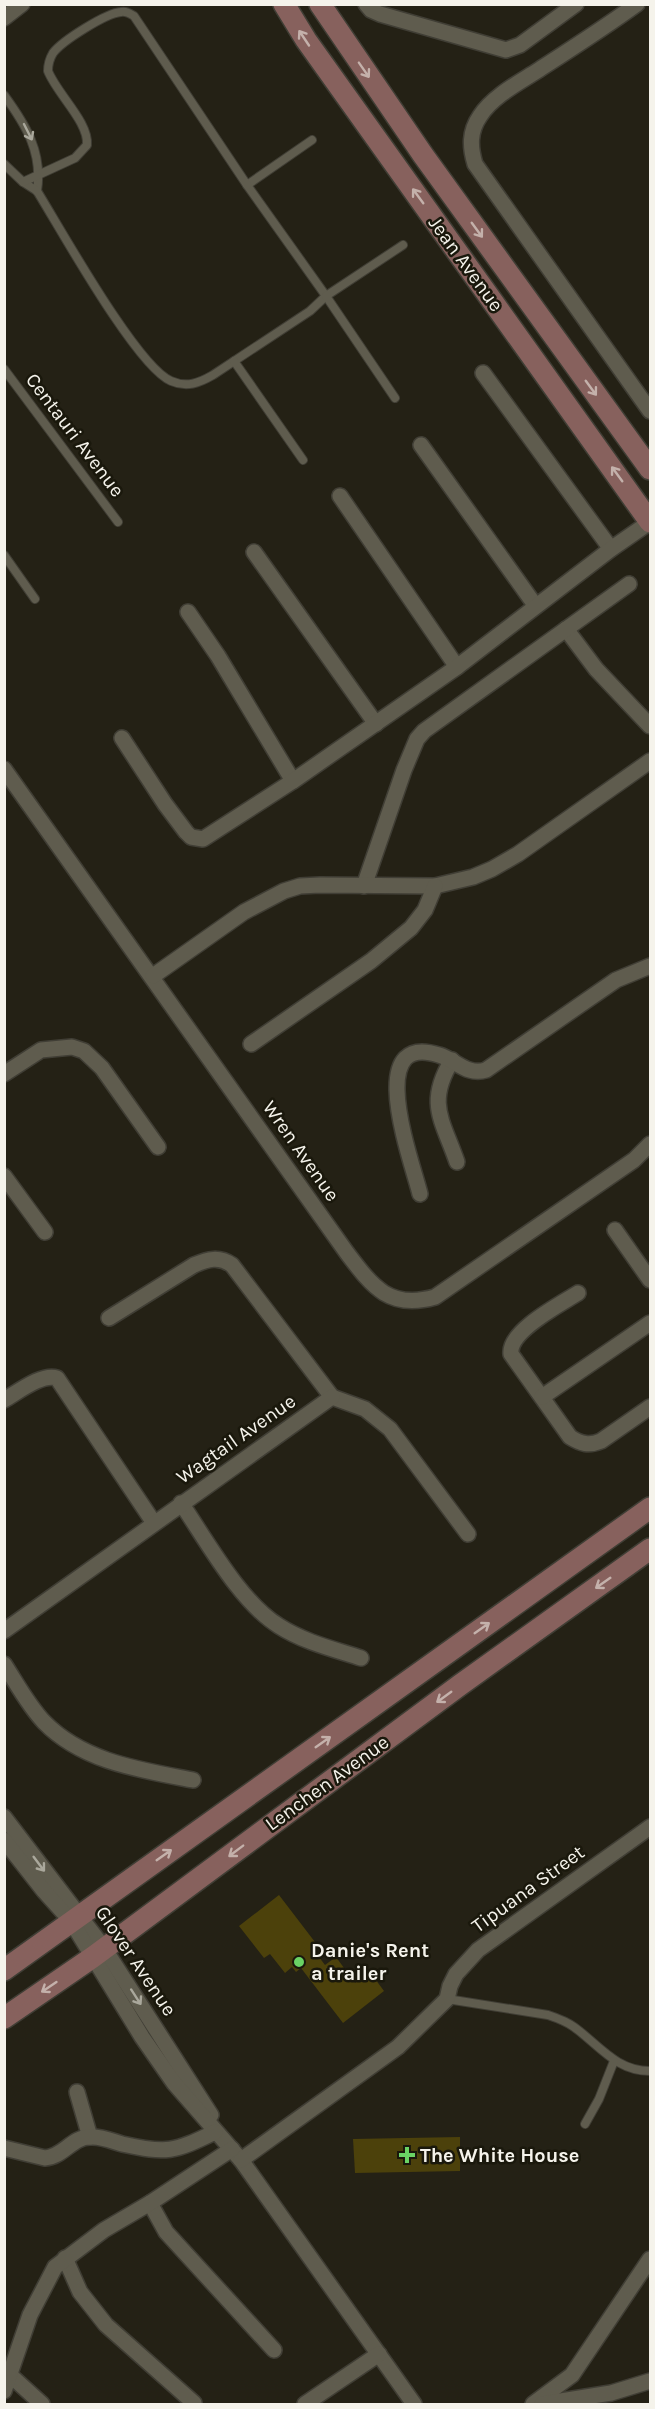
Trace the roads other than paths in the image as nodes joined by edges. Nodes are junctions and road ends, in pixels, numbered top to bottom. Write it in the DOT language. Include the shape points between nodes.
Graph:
graph roads {
  1 [pos="22,4"];
  2 [pos="284,4"];
  3 [pos="320,4"];
  4 [pos="366,4"];
  5 [pos="576,4"];
  6 [pos="637,4"];
  7 [pos="4,18"];
  8 [pos="4,95"];
  9 [pos="312,140"];
  10 [pos="423,155"];
  11 [pos="4,164"];
  12 [pos="400,171"];
  13 [pos="40,174"];
  14 [pos="23,182"];
  15 [pos="247,185"];
  16 [pos="37,191"];
  17 [pos="403,245"];
  18 [pos="326,296"];
  19 [pos="234,361"];
  20 [pos="4,369"];
  21 [pos="483,373"];
  22 [pos="394,398"];
  23 [pos="651,411"];
  24 [pos="421,445"];
  25 [pos="303,460"];
  26 [pos="651,469"];
  27 [pos="339,496"];
  28 [pos="118,522"];
  29 [pos="651,522"];
  30 [pos="611,549"];
  31 [pos="254,552"];
  32 [pos="4,555"];
  33 [pos="629,584"];
  34 [pos="35,599"];
  35 [pos="535,605"];
  36 [pos="188,612"];
  37 [pos="566,629"];
  38 [pos="457,666"];
  39 [pos="376,724"];
  40 [pos="651,726"];
  41 [pos="122,738"];
  42 [pos="651,761"];
  43 [pos="4,769"];
  44 [pos="293,781"];
  45 [pos="364,886"];
  46 [pos="435,886"];
  47 [pos="651,966"];
  48 [pos="153,976"];
  49 [pos="251,1044"];
  50 [pos="452,1060"];
  51 [pos="4,1074"];
  52 [pos="651,1144"];
  53 [pos="158,1147"];
  54 [pos="457,1162"];
  55 [pos="4,1176"];
  56 [pos="420,1194"];
  57 [pos="615,1230"];
  58 [pos="45,1232"];
  59 [pos="651,1280"];
  60 [pos="578,1293"];
  61 [pos="110,1318"];
  62 [pos="651,1323"];
  63 [pos="332,1397"];
  64 [pos="542,1397"];
  65 [pos="4,1400"];
  66 [pos="651,1407"];
  67 [pos="181,1503"];
  68 [pos="651,1508"];
  69 [pos="154,1523"];
  70 [pos="468,1534"];
  71 [pos="651,1549"];
  72 [pos="5,1630"];
  73 [pos="361,1658"];
  74 [pos="4,1664"];
  75 [pos="193,1780"];
  76 [pos="4,1817"];
  77 [pos="651,1827"];
  78 [pos="4,1840"];
  79 [pos="75,1918"];
  80 [pos="99,1952"];
  81 [pos="4,1970"];
  82 [pos="447,1999"];
  83 [pos="4,2018"];
  84 [pos="614,2061"];
  85 [pos="651,2071"];
  86 [pos="77,2092"];
  87 [pos="585,2124"];
  88 [pos="218,2133"];
  89 [pos="90,2137"];
  90 [pos="4,2148"];
  91 [pos="236,2155"];
  92 [pos="150,2203"];
  93 [pos="65,2258"];
  94 [pos="651,2259"];
  95 [pos="274,2350"];
  96 [pos="379,2354"];
  97 [pos="10,2375"];
  98 [pos="651,2382"];
  99 [pos="4,2391"];
  100 [pos="194,2403"];
  101 [pos="42,2404"];
  102 [pos="305,2404"];
  103 [pos="414,2404"];
  104 [pos="533,2404"];
  105 [pos="542,2404"];
  1 -- 7 [label="street"];
  12 -- 2 [label="main road, Jean Avenue, one-way"];
  3 -- 10 [label="main road, Jean Avenue, one-way"];
  4 -- 5 [label="street" via="380,14 506,50 520,45"];
  6 -- 23 [label="street" via="490,105 475,125 471,151 475,164"];
  8 -- 13 [label="lane, one-way" via="29,131"];
  9 -- 15 [label="lane"];
  10 -- 12 [label="main road"];
  10 -- 26 [label="main road, Jean Avenue, one-way"];
  11 -- 14 [label="lane"];
  29 -- 12 [label="main road, Jean Avenue, one-way"];
  13 -- 14 [label="lane"];
  13 -- 15 [label="lane" via="75,158 87,145 85,129 48,71 53,54 102,19 128,12"];
  13 -- 16 [label="lane"];
  14 -- 16 [label="lane"];
  15 -- 18 [label="lane"];
  16 -- 19 [label="lane" via="129,338 162,376 187,386"];
  17 -- 18 [label="lane"];
  18 -- 19 [label="lane" via="310,311"];
  18 -- 22 [label="lane"];
  19 -- 25 [label="lane"];
  20 -- 28 [label="lane, Centauri Avenue"];
  21 -- 30 [label="street"];
  24 -- 35 [label="street"];
  27 -- 38 [label="street"];
  29 -- 30 [label="street"];
  30 -- 35 [label="street"];
  31 -- 39 [label="street"];
  32 -- 34 [label="lane"];
  33 -- 37 [label="street"];
  35 -- 38 [label="street"];
  36 -- 44 [label="street"];
  37 -- 40 [label="street" via="596,669"];
  37 -- 45 [label="street" via="424,731 404,770"];
  38 -- 39 [label="street"];
  39 -- 44 [label="street"];
  41 -- 44 [label="street" via="165,804 186,832 197,839 208,837"];
  42 -- 46 [label="street" via="506,861 473,876"];
  43 -- 48 [label="street, Wren Avenue"];
  45 -- 46 [label="street"];
  45 -- 48 [label="street" via="310,886 284,891 244,912"];
  46 -- 49 [label="street" via="425,910 411,928 371,961"];
  47 -- 50 [label="street" via="616,980 486,1070 472,1072"];
  48 -- 52 [label="street, Wren Avenue" via="347,1253 380,1292 395,1299 423,1301 447,1290 634,1160"];
  50 -- 54 [label="street" via="438,1089 436,1105"];
  50 -- 56 [label="street" via="439,1054 416,1053 400,1065 396,1077 397,1104"];
  51 -- 53 [label="street" via="41,1050 72,1047 84,1051 102,1068"];
  55 -- 58 [label="street"];
  57 -- 59 [label="street"];
  60 -- 64 [label="street" via="533,1322 511,1345 511,1354"];
  61 -- 63 [label="street" via="194,1265 225,1260"];
  62 -- 64 [label="street"];
  63 -- 67 [label="street, Wagtail Avenue"];
  63 -- 70 [label="street" via="365,1409 390,1429"];
  64 -- 66 [label="street" via="570,1437 585,1444 601,1441"];
  65 -- 69 [label="street" via="43,1379 57,1378"];
  67 -- 69 [label="street, Wagtail Avenue"];
  67 -- 73 [label="street" via="233,1578 265,1616 303,1639"];
  79 -- 68 [label="main road, Lenchen Avenue, one-way"];
  69 -- 72 [label="street, Wagtail Avenue"];
  71 -- 80 [label="main road, Lenchen Avenue, one-way"];
  74 -- 75 [label="street" via="44,1721 75,1746 147,1772"];
  76 -- 79 [label="street, Glover Avenue, one-way"];
  77 -- 82 [label="street, Tipuana Street" via="478,1950 456,1974"];
  78 -- 79 [label="street, Glover Avenue" via="44,1892"];
  79 -- 80 [label="street, Glover Avenue"];
  79 -- 81 [label="main road, Lenchen Avenue"];
  80 -- 83 [label="main road, Lenchen Avenue, one-way"];
  80 -- 88 [label="street, Glover Avenue" via="158,2030"];
  82 -- 84 [label="lane" via="559,2019"];
  82 -- 91 [label="street, Tipuana Street" via="386,2057"];
  84 -- 85 [label="lane"];
  84 -- 87 [label="lane"];
  86 -- 89 [label="street"];
  88 -- 89 [label="street" via="170,2151"];
  88 -- 91 [label="street, Glover Avenue"];
  89 -- 90 [label="street" via="52,2158"];
  91 -- 92 [label="street, Tipuana Street"];
  91 -- 96 [label="street, Glover Avenue"];
  92 -- 93 [label="street, Tipuana Street"];
  92 -- 95 [label="street" via="166,2232"];
  93 -- 97 [label="street, Tipuana Street" via="40,2291"];
  93 -- 100 [label="street" via="80,2292 106,2325"];
  94 -- 104 [label="street" via="572,2375"];
  96 -- 102 [label="street"];
  96 -- 103 [label="street, Glover Avenue"];
  97 -- 99 [label="street, Tipuana Street"];
  97 -- 101 [label="street"];
  98 -- 105 [label="street"];
}
